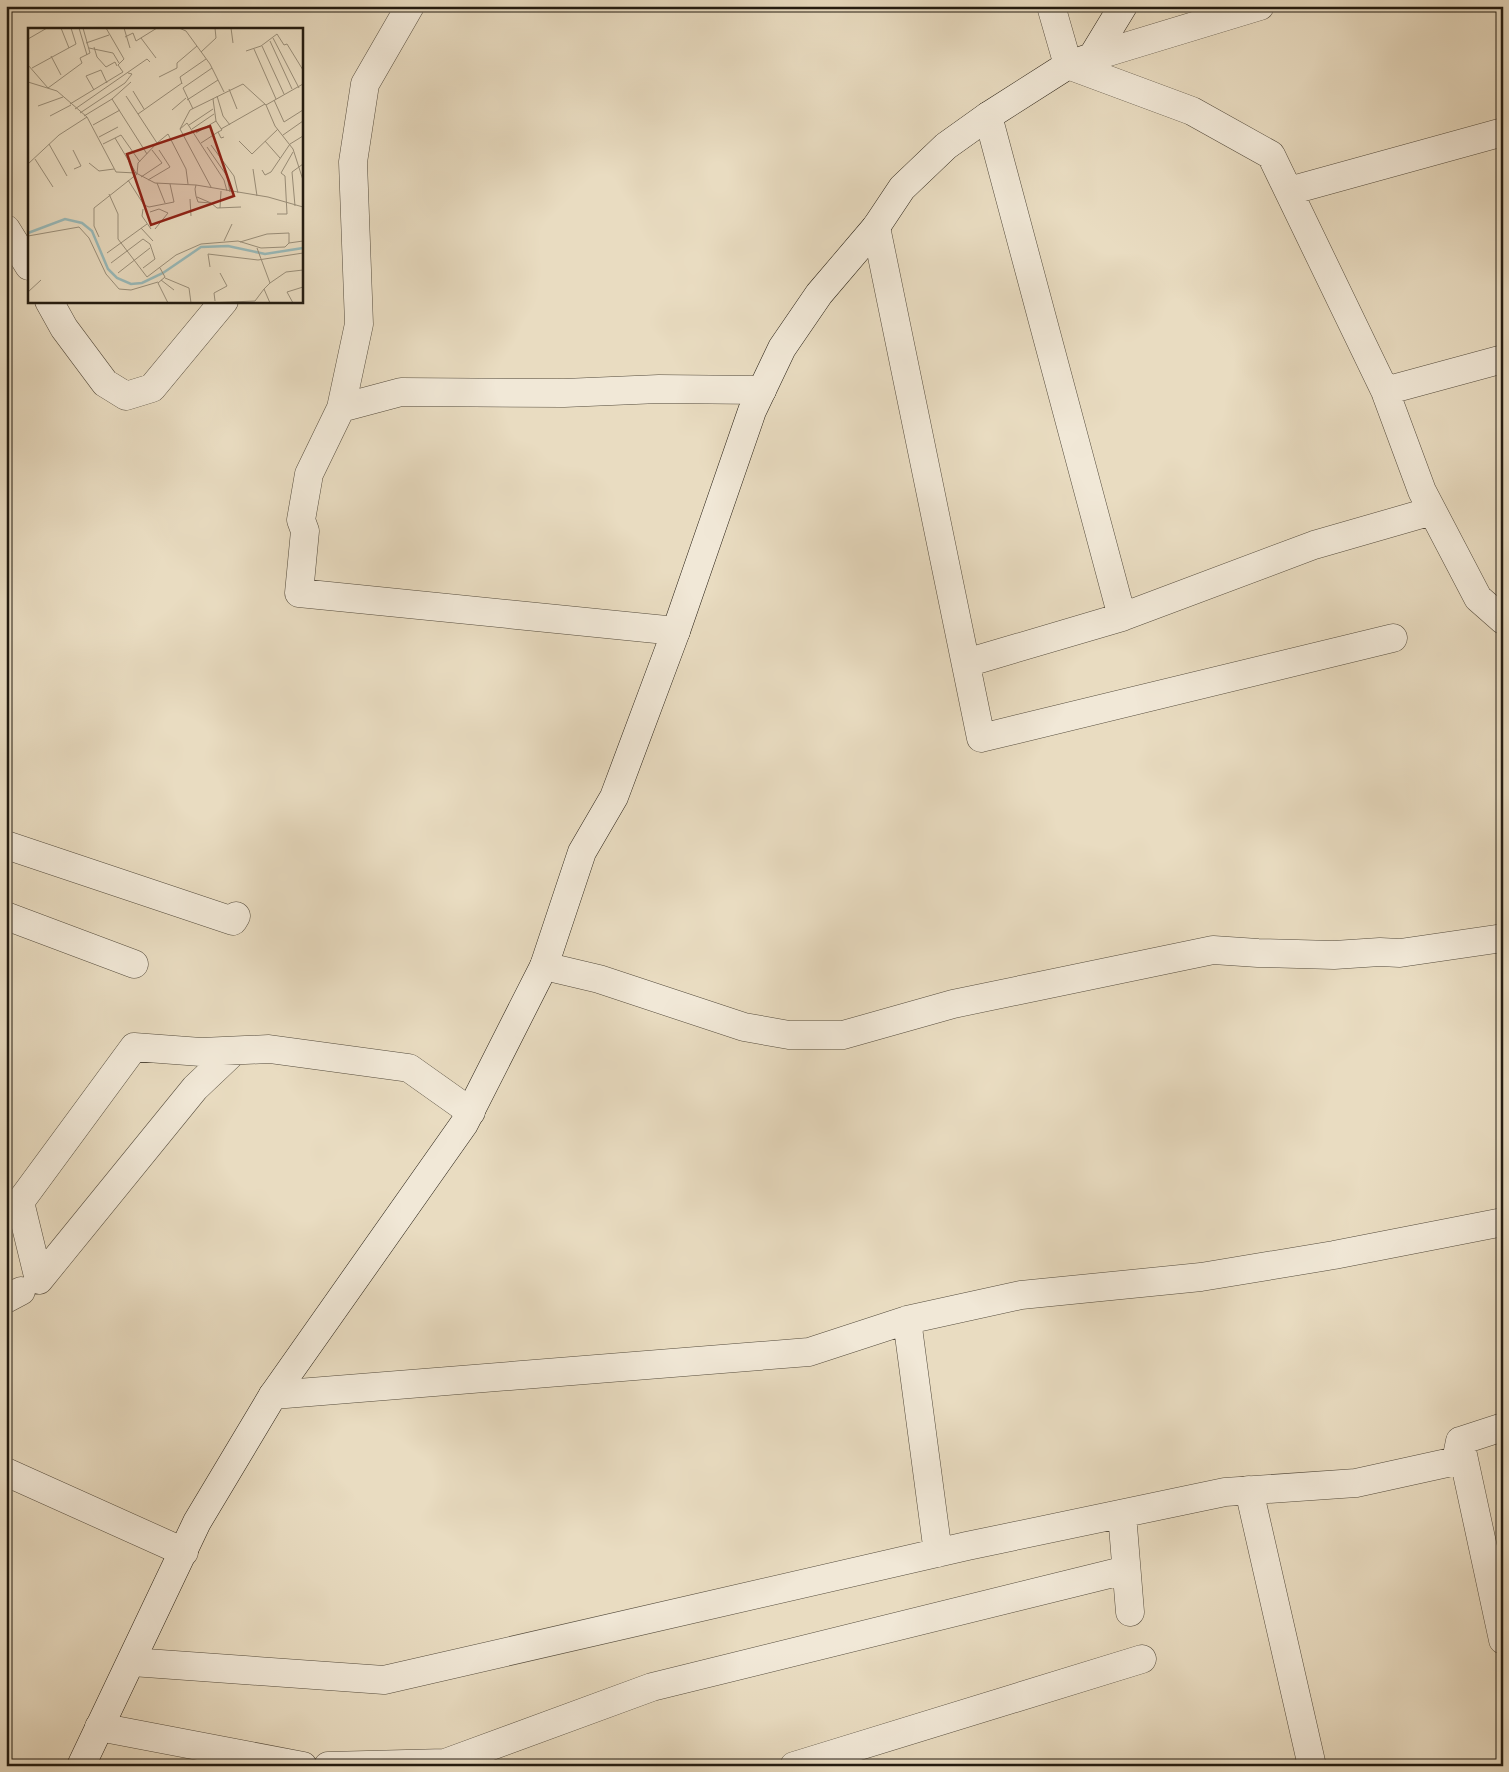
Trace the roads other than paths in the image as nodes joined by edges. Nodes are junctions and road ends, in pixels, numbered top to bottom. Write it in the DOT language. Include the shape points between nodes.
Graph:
graph roads {
  1 [pos="410,6"];
  2 [pos="1051,6"];
  3 [pos="1123,6"];
  4 [pos="1260,6"];
  5 [pos="1080,61"];
  6 [pos="988,116"];
  7 [pos="1503,132"];
  8 [pos="1289,191"];
  9 [pos="6,228"];
  10 [pos="876,228"];
  11 [pos="28,264"];
  12 [pos="50,302"];
  13 [pos="223,302"];
  14 [pos="1503,359"];
  15 [pos="762,390"];
  16 [pos="1385,391"];
  17 [pos="341,408"];
  18 [pos="1432,511"];
  19 [pos="1122,617"];
  20 [pos="1503,620"];
  21 [pos="676,631"];
  22 [pos="1393,638"];
  23 [pos="966,663"];
  24 [pos="6,845"];
  25 [pos="6,916"];
  26 [pos="236,916"];
  27 [pos="1503,938"];
  28 [pos="134,964"];
  29 [pos="544,966"];
  30 [pos="234,1051"];
  31 [pos="471,1112"];
  32 [pos="1503,1222"];
  33 [pos="906,1320"];
  34 [pos="273,1395"];
  35 [pos="1503,1427"];
  36 [pos="1460,1441"];
  37 [pos="6,1472"];
  38 [pos="1249,1490"];
  39 [pos="1122,1514"];
  40 [pos="184,1552"];
  41 [pos="938,1553"];
  42 [pos="1126,1570"];
  43 [pos="1130,1612"];
  44 [pos="1503,1640"];
  45 [pos="1142,1659"];
  46 [pos="132,1662"];
  47 [pos="99,1727"];
  48 [pos="81,1766"];
  49 [pos="303,1766"];
  50 [pos="328,1766"];
  51 [pos="794,1766"];
  52 [pos="1312,1766"];
  1 -- 17 [label="street" via="365,84 353,162 359,324"];
  2 -- 5 [label="street"];
  3 -- 5 [label="street"];
  4 -- 5 [label="street"];
  5 -- 6 [label="street"];
  5 -- 8 [label="street" via="1192,111 1271,155"];
  6 -- 10 [label="street" via="946,146 902,188"];
  6 -- 19 [label="street"];
  7 -- 8 [label="street"];
  8 -- 16 [label="street"];
  9 -- 11 [label="street"];
  10 -- 15 [label="street" via="819,294 782,348"];
  10 -- 23 [label="street"];
  12 -- 13 [label="street" via="64,328 105,383 126,396 152,388"];
  14 -- 16 [label="street"];
  15 -- 17 [label="street" via="401,392"];
  15 -- 21 [label="street"];
  16 -- 18 [label="street"];
  17 -- 21 [label="street" via="309,474 301,520 305,531 299,593"];
  18 -- 19 [label="street" via="1314,545"];
  18 -- 20 [label="street" via="1478,598"];
  19 -- 23 [label="street"];
  21 -- 29 [label="street" via="614,797 582,852"];
  22 -- 23 [label="street" via="981,738"];
  24 -- 26 [label="street" via="233,921"];
  25 -- 28 [label="street"];
  27 -- 29 [label="street" via="1400,953 1258,954 1213,950 953,1004 843,1035 789,1035 744,1028 599,979"];
  29 -- 31 [label="street"];
  30 -- 30 [label="street" via="201,1052 134,1046 20,1202 39,1280 195,1088"];
  30 -- 31 [label="street" via="269,1050 409,1068"];
  31 -- 34 [label="street"];
  32 -- 33 [label="street" via="1201,1277 1021,1294"];
  33 -- 34 [label="street" via="809,1352"];
  33 -- 41 [label="street"];
  34 -- 40 [label="street" via="197,1522"];
  35 -- 36 [label="street"];
  36 -- 38 [label="street" via="1456,1461 1356,1483"];
  36 -- 44 [label="street"];
  37 -- 40 [label="street"];
  38 -- 39 [label="street"];
  38 -- 52 [label="street"];
  39 -- 41 [label="street"];
  39 -- 42 [label="street"];
  40 -- 46 [label="street"];
  41 -- 46 [label="street" via="384,1680"];
  42 -- 43 [label="street"];
  42 -- 50 [label="street" via="652,1687 445,1763"];
  45 -- 51 [label="street"];
  46 -- 47 [label="street"];
  47 -- 48 [label="street"];
  47 -- 49 [label="street"];
}
